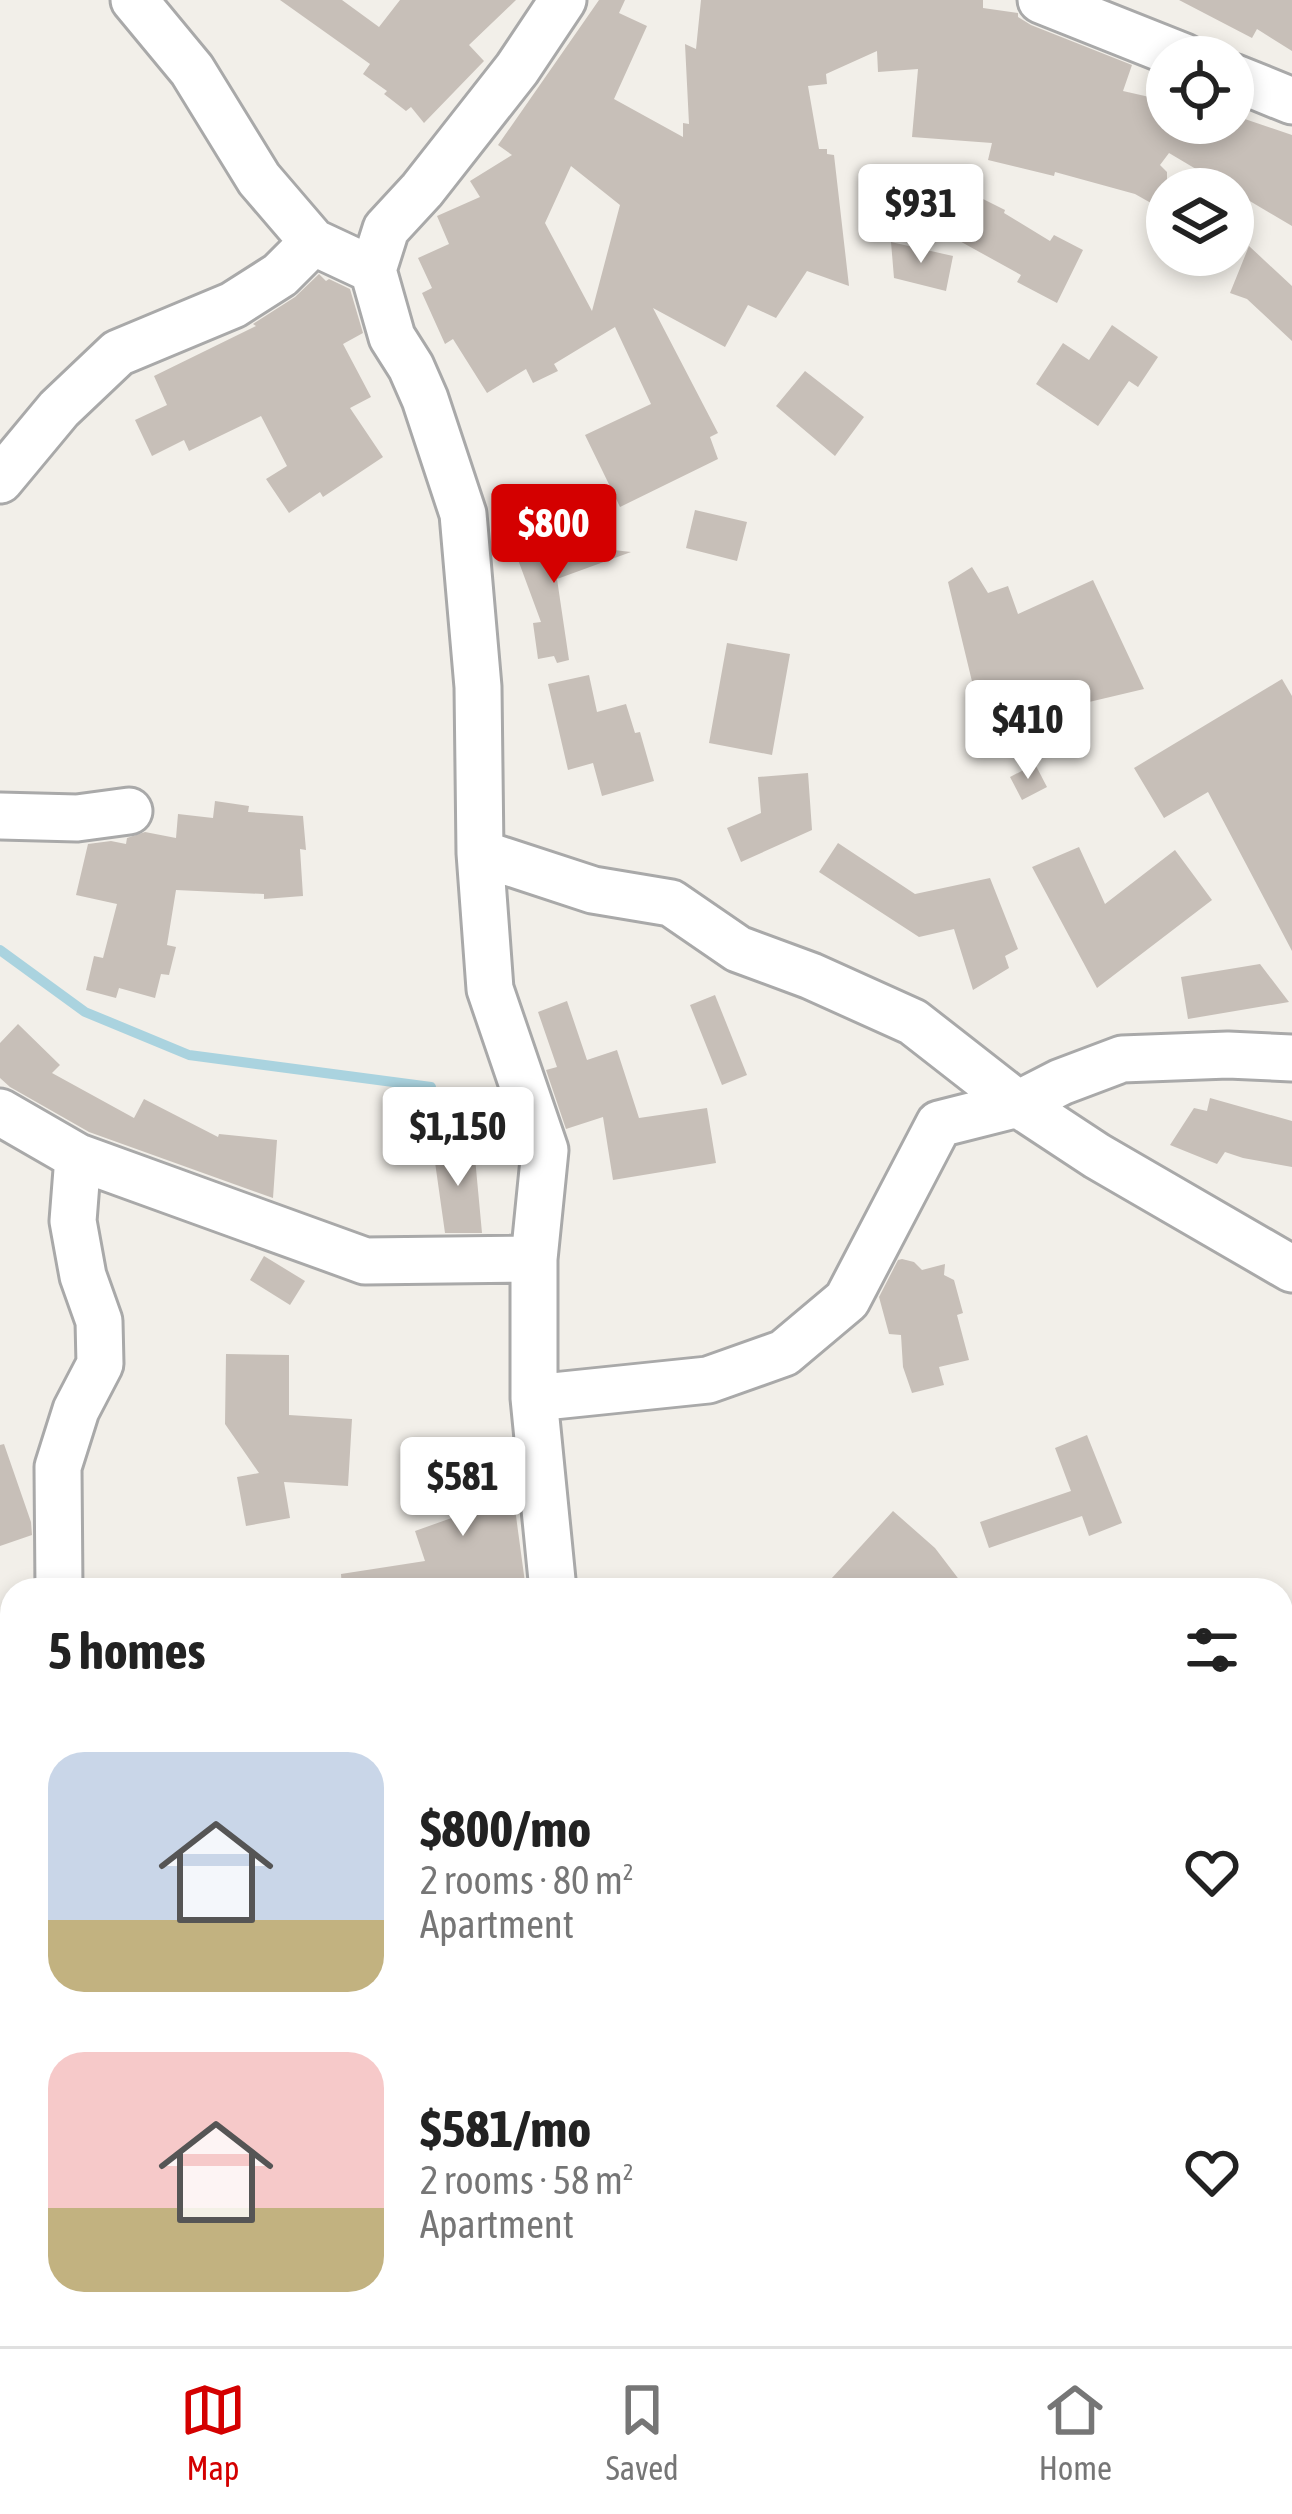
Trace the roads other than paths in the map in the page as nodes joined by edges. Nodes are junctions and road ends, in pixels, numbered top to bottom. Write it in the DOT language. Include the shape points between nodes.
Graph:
graph roads {
  1 [pos="134,0"];
  2 [pos="562,0"];
  3 [pos="1040,0"];
  4 [pos="1146,42"];
  5 [pos="1254,86"];
  6 [pos="1292,101"];
  7 [pos="313,242"];
  8 [pos="373,270"];
  9 [pos="0,480"];
  10 [pos="129,812"];
  11 [pos="0,816"];
  12 [pos="480,853"];
  13 [pos="1292,1058"];
  14 [pos="1018,1104"];
  15 [pos="0,1112"];
  16 [pos="78,1157"];
  17 [pos="534,1259"];
  18 [pos="1292,1269"];
  19 [pos="534,1398"];
  20 [pos="59,1578"];
  21 [pos="552,1578"];
  1 -- 7 [label="street"];
  2 -- 8 [label="street" via="517,70 386,229"];
  3 -- 4 [label="street"];
  5 -- 6 [label="street"];
  7 -- 8 [label="street"];
  7 -- 9 [label="street" via="233,304 118,352"];
  8 -- 12 [label="street" via="463,514 478,687"];
  10 -- 11 [label="street"];
  12 -- 14 [label="street" via="593,890 671,903 738,949 914,1022"];
  12 -- 17 [label="street" via="490,989 545,1150"];
  13 -- 14 [label="street" via="1122,1060"];
  14 -- 18 [label="street"];
  14 -- 19 [label="street" via="939,1124 847,1300 784,1353 709,1380"];
  15 -- 16 [label="street"];
  16 -- 17 [label="street" via="365,1261"];
  16 -- 20 [label="street" via="73,1221 99,1321 100,1364 58,1467"];
  17 -- 19 [label="street"];
  19 -- 21 [label="street"];
}
